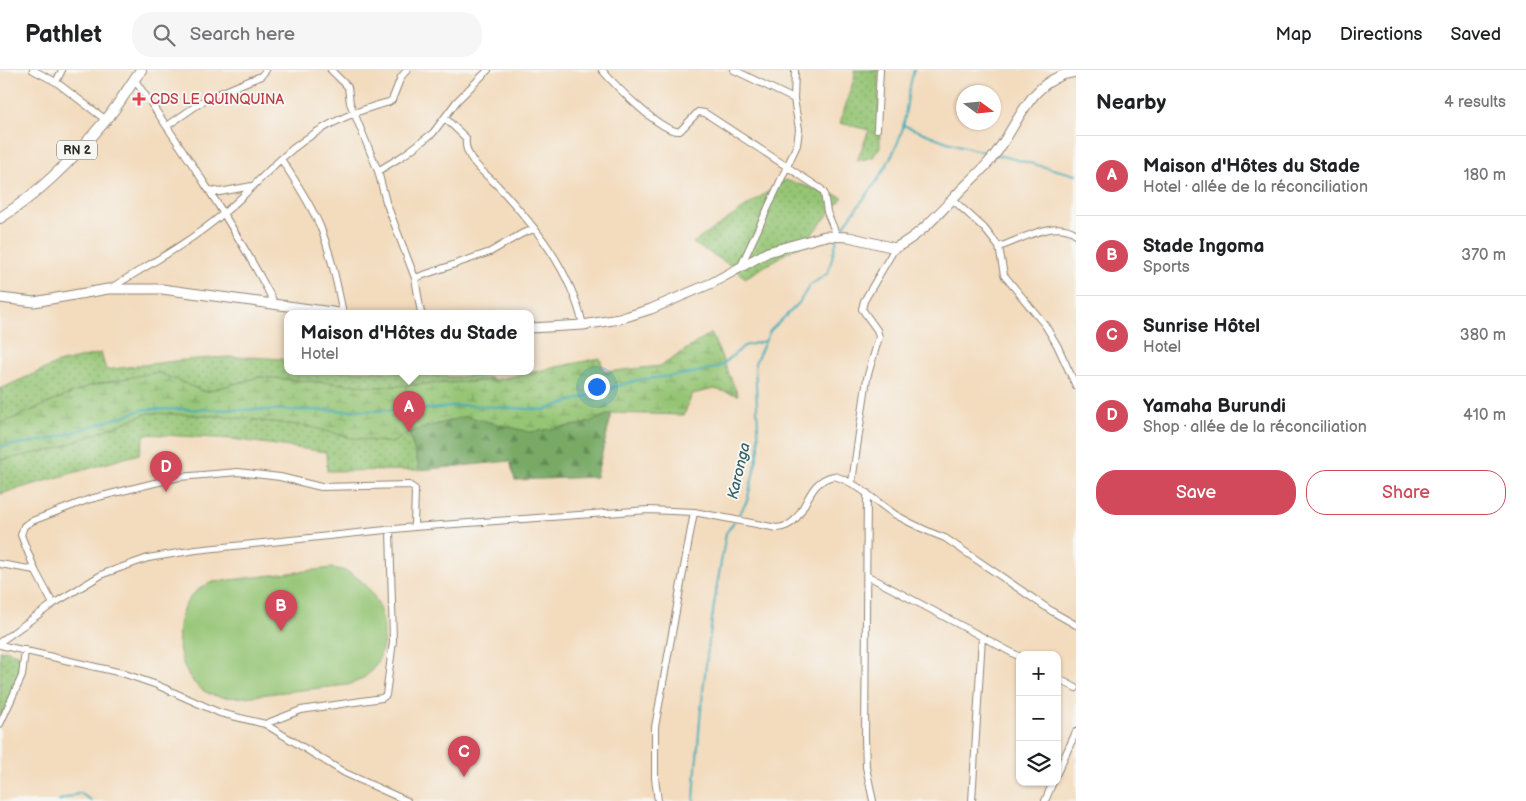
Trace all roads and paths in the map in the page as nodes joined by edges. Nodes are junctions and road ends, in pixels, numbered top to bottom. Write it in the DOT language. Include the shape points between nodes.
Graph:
graph roads {
  1 [pos="33,70"];
  2 [pos="62,70"];
  3 [pos="141,70"];
  4 [pos="266,70"];
  5 [pos="331,70"];
  6 [pos="407,70"];
  7 [pos="488,70"];
  8 [pos="602,70"];
  9 [pos="734,70"];
  10 [pos="795,70"];
  11 [pos="880,70"];
  12 [pos="1076,72"];
  13 [pos="134,79"];
  14 [pos="56,82"];
  15 [pos="794,99"];
  16 [pos="353,112"];
  17 [pos="446,119"];
  18 [pos="106,120"];
  19 [pos="167,126"];
  20 [pos="877,129"];
  21 [pos="281,158"];
  22 [pos="788,167"];
  23 [pos="378,170"];
  24 [pos="252,186"];
  25 [pos="210,190"];
  26 [pos="952,199"];
  27 [pos="223,214"];
  28 [pos="0,218"];
  29 [pos="535,229"];
  30 [pos="1076,234"];
  31 [pos="837,236"];
  32 [pos="895,248"];
  33 [pos="1000,248"];
  34 [pos="740,268"];
  35 [pos="415,278"];
  36 [pos="108,289"];
  37 [pos="0,298"];
  38 [pos="275,304"];
  39 [pos="319,310"];
  40 [pos="340,310"];
  41 [pos="420,310"];
  42 [pos="583,325"];
  43 [pos="534,328"];
  44 [pos="1076,386"];
  45 [pos="852,482"];
  46 [pos="867,493"];
  47 [pos="694,512"];
  48 [pos="414,527"];
  49 [pos="390,530"];
  50 [pos="0,564"];
  51 [pos="35,570"];
  52 [pos="868,576"];
  53 [pos="53,604"];
  54 [pos="1076,625"];
  55 [pos="982,637"];
  56 [pos="0,643"];
  57 [pos="25,650"];
  58 [pos="1016,655"];
  59 [pos="1061,680"];
  60 [pos="1076,688"];
  61 [pos="0,724"];
  62 [pos="265,724"];
  63 [pos="1076,732"];
  64 [pos="1061,764"];
  65 [pos="1051,786"];
  66 [pos="407,801"];
  67 [pos="658,801"];
  68 [pos="873,801"];
  69 [pos="972,801"];
  70 [pos="1045,801"];
  1 -- 14 [label="street"];
  2 -- 14 [label="street"];
  3 -- 13 [label="main road, RN 2"];
  4 -- 19 [label="street" via="261,76 206,99"];
  5 -- 16 [label="street" via="348,87"];
  6 -- 16 [label="street" via="392,100"];
  7 -- 17 [label="street" via="457,101"];
  8 -- 22 [label="street" via="634,104 673,130 680,130 698,112 705,113"];
  9 -- 15 [label="street"];
  10 -- 15 [label="street"];
  11 -- 20 [label="street"];
  12 -- 26 [label="street" via="1054,79 1036,92 992,159"];
  13 -- 18 [label="main road, RN 2"];
  13 -- 19 [label="street"];
  14 -- 18 [label="street"];
  15 -- 22 [label="street" via="799,137"];
  16 -- 21 [label="street"];
  16 -- 23 [label="street"];
  17 -- 23 [label="street" via="418,146"];
  17 -- 29 [label="street" via="466,138 475,163"];
  18 -- 28 [label="main road, RN 2" via="51,178"];
  19 -- 25 [label="street"];
  21 -- 24 [label="street"];
  21 -- 40 [label="street" via="320,226 332,262"];
  22 -- 31 [label="street" via="824,193 827,212"];
  22 -- 34 [label="street"];
  23 -- 35 [label="street" via="386,202"];
  24 -- 25 [label="street" via="220,192"];
  24 -- 27 [label="street"];
  25 -- 27 [label="street"];
  26 -- 32 [label="street" via="926,228"];
  26 -- 33 [label="street" via="984,228"];
  27 -- 36 [label="street" via="184,244"];
  27 -- 38 [label="street"];
  29 -- 35 [label="street" via="490,252"];
  29 -- 42 [label="street" via="566,275"];
  30 -- 33 [label="street" via="1055,227"];
  31 -- 32 [label="street"];
  31 -- 34 [label="street" via="825,236 768,252"];
  32 -- 45 [label="street" via="862,309 879,336 867,378"];
  33 -- 44 [label="street" via="1004,275 1045,325"];
  34 -- 42 [label="street" via="651,309"];
  35 -- 41 [label="street"];
  36 -- 37 [label="street" via="34,302"];
  36 -- 38 [label="street" via="162,289"];
  38 -- 39 [label="street"];
  42 -- 43 [label="street"];
  45 -- 46 [label="street"];
  45 -- 47 [label="street" via="834,476 818,483 798,516 786,527"];
  46 -- 52 [label="street"];
  46 -- 54 [label="street" via="894,514 945,538"];
  47 -- 48 [label="street" via="624,511"];
  47 -- 67 [label="street" via="655,727"];
  48 -- 49 [label="street"];
  48 -- 51 [label="street" via="415,489 409,485 321,487 280,477 238,472 179,477 90,499 27,523 21,535"];
  49 -- 53 [label="street" via="148,558 104,574"];
  49 -- 62 [label="street" via="392,641 386,695 376,700 301,710"];
  50 -- 51 [label="street"];
  51 -- 53 [label="street"];
  52 -- 55 [label="street"];
  52 -- 68 [label="street" via="865,738 866,767"];
  53 -- 56 [label="street"];
  55 -- 58 [label="street"];
  55 -- 69 [label="street"];
  56 -- 57 [label="street"];
  57 -- 61 [label="street" via="22,676"];
  57 -- 62 [label="street" via="129,675 220,713"];
  59 -- 60 [label="street"];
  62 -- 66 [label="street" via="345,773"];
  63 -- 64 [label="street"];
  65 -- 70 [label="street"];
}
